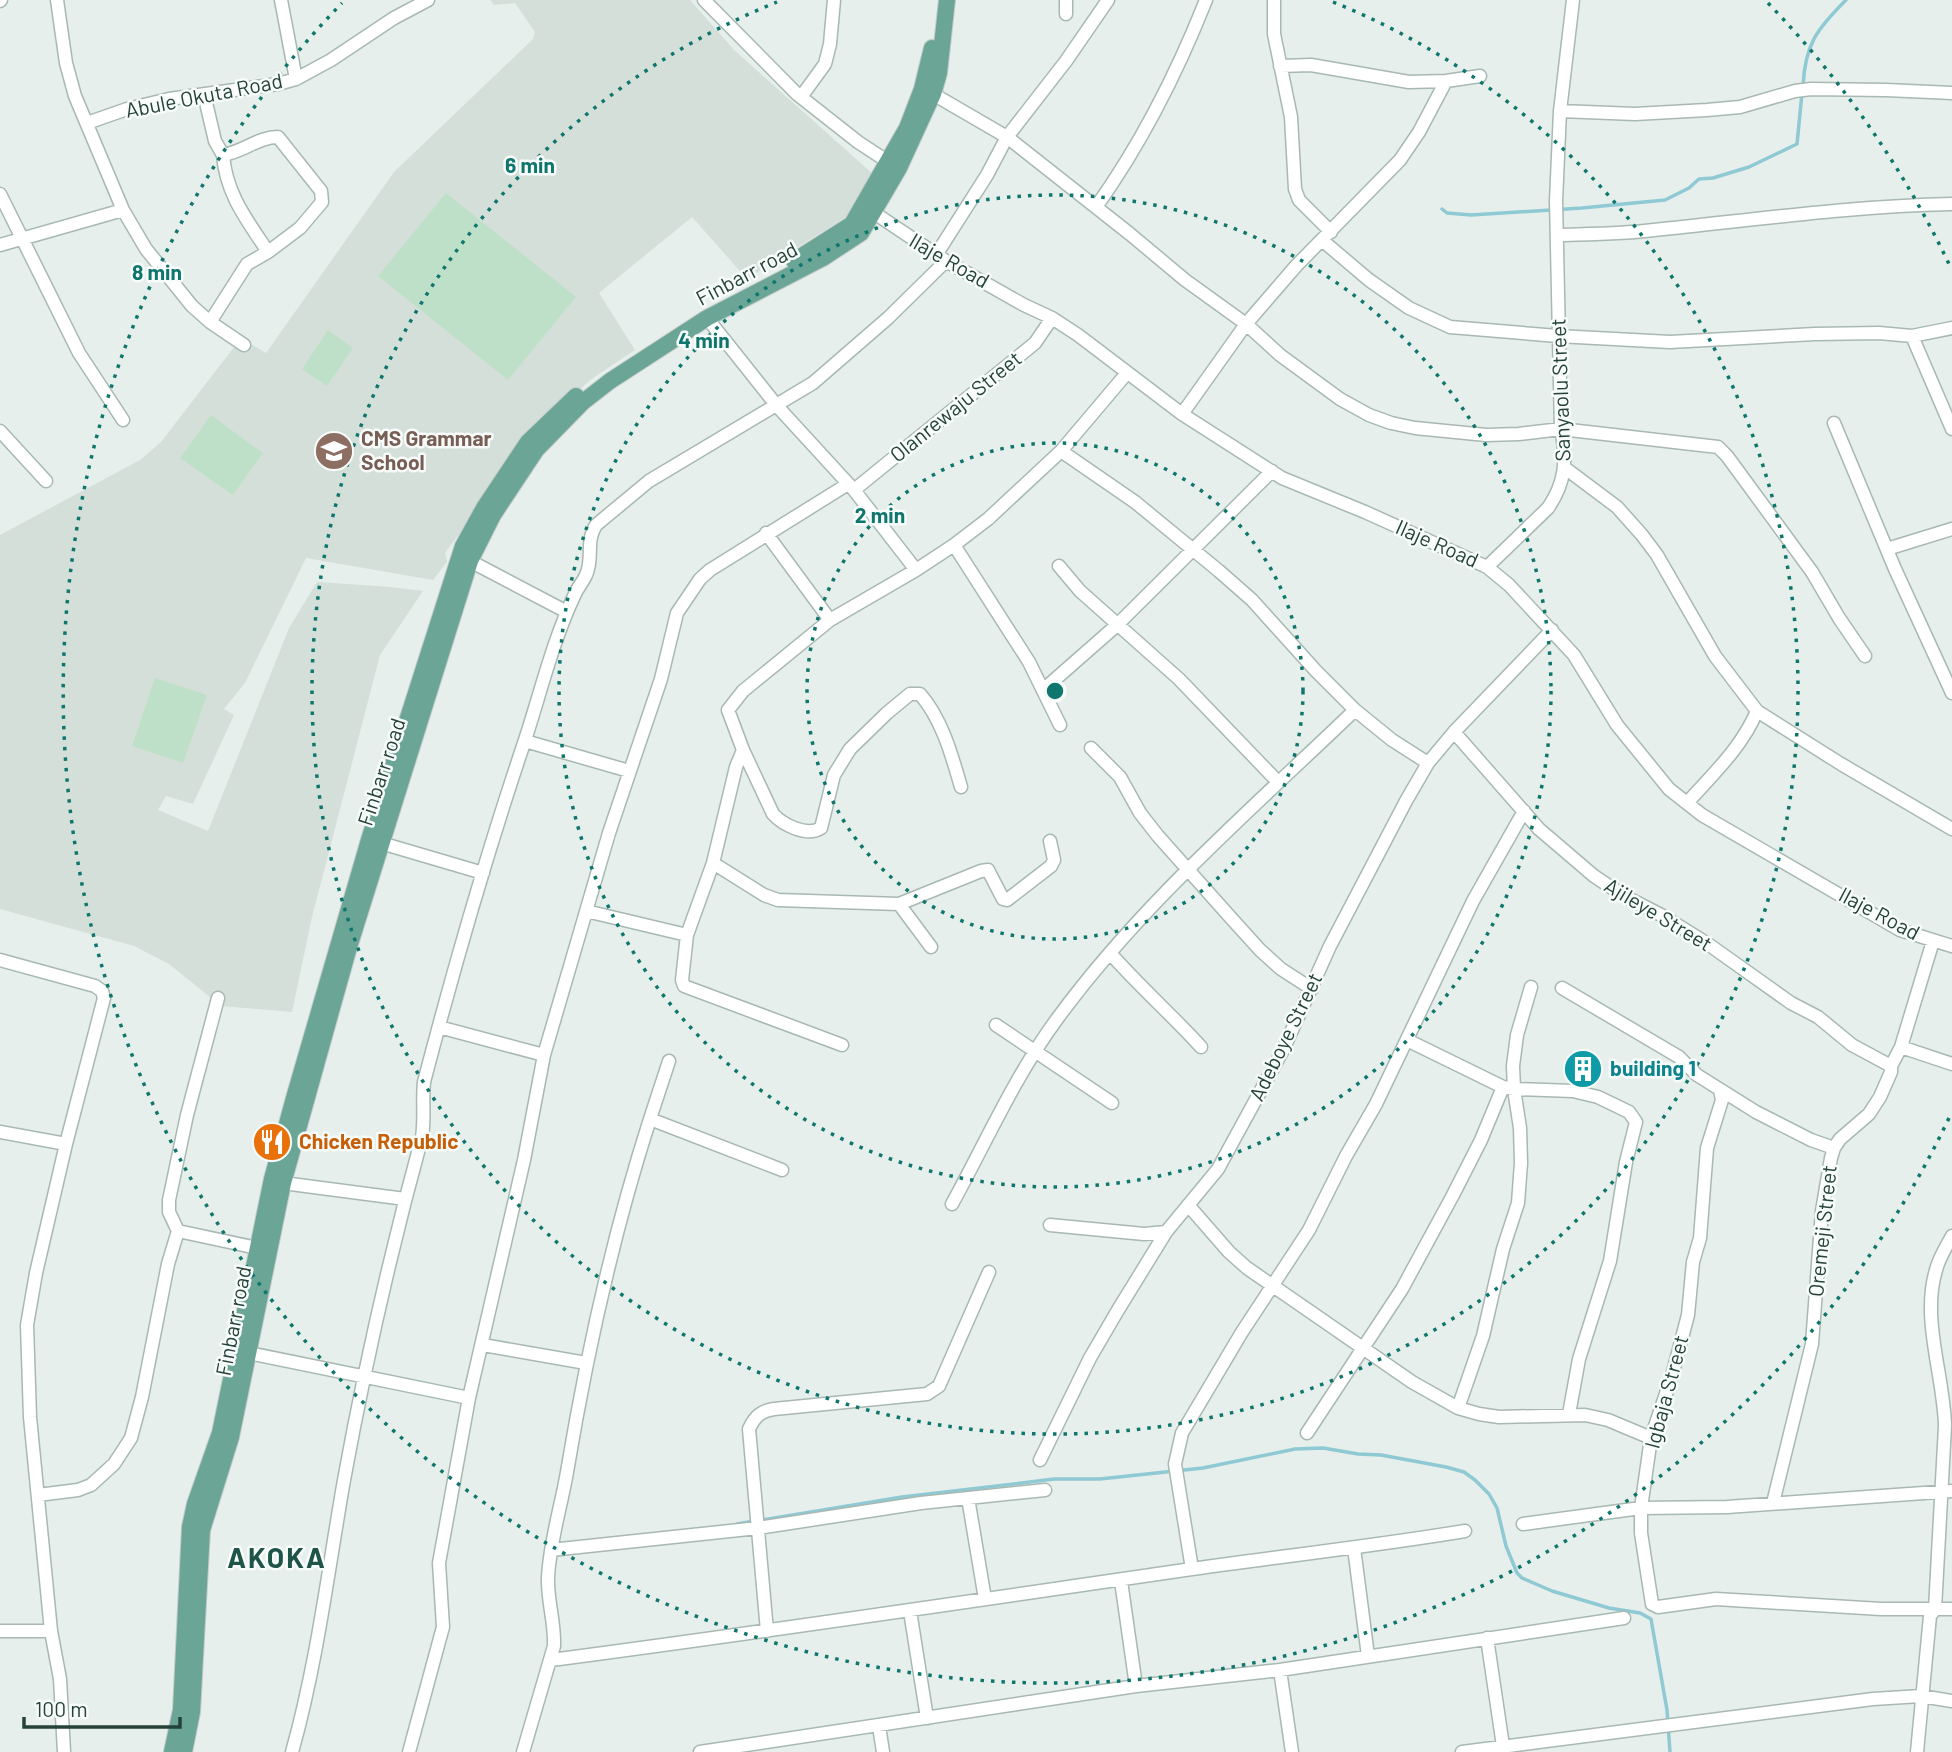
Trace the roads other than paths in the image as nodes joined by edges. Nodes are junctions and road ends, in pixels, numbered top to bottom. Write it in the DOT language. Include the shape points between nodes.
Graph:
graph roads {
  1 [pos="57,0"];
  2 [pos="281,0"];
  3 [pos="428,0"];
  4 [pos="704,0"];
  5 [pos="834,0"];
  6 [pos="938,0"];
  7 [pos="947,0"];
  8 [pos="1066,0"];
  9 [pos="1108,0"];
  10 [pos="1206,0"];
  11 [pos="1275,0"];
  12 [pos="1573,0"];
  13 [pos="1066,14"];
  14 [pos="1280,66"];
  15 [pos="1480,76"];
  16 [pos="296,79"];
  17 [pos="1446,81"];
  18 [pos="1952,93"];
  19 [pos="204,94"];
  20 [pos="933,94"];
  21 [pos="801,97"];
  22 [pos="1560,111"];
  23 [pos="87,123"];
  24 [pos="1007,137"];
  25 [pos="223,155"];
  26 [pos="893,165"];
  27 [pos="0,194"];
  28 [pos="1952,204"];
  29 [pos="1096,207"];
  30 [pos="123,210"];
  31 [pos="869,210"];
  32 [pos="1558,231"];
  33 [pos="1327,236"];
  34 [pos="22,238"];
  35 [pos="0,245"];
  36 [pos="268,252"];
  37 [pos="941,258"];
  38 [pos="707,318"];
  39 [pos="1052,318"];
  40 [pos="210,322"];
  41 [pos="1246,324"];
  42 [pos="1952,328"];
  43 [pos="1558,336"];
  44 [pos="1912,336"];
  45 [pos="244,345"];
  46 [pos="1128,373"];
  47 [pos="777,406"];
  48 [pos="1182,414"];
  49 [pos="122,420"];
  50 [pos="1950,421"];
  51 [pos="1834,423"];
  52 [pos="1561,429"];
  53 [pos="0,431"];
  54 [pos="1061,451"];
  55 [pos="1565,468"];
  56 [pos="1272,471"];
  57 [pos="46,481"];
  58 [pos="851,487"];
  59 [pos="1952,529"];
  60 [pos="766,533"];
  61 [pos="954,545"];
  62 [pos="1887,549"];
  63 [pos="1194,550"];
  64 [pos="470,561"];
  65 [pos="1059,566"];
  66 [pos="1487,567"];
  67 [pos="916,570"];
  68 [pos="567,612"];
  69 [pos="830,620"];
  70 [pos="1117,625"];
  71 [pos="1552,630"];
  72 [pos="1865,656"];
  73 [pos="1043,690"];
  74 [pos="1952,693"];
  75 [pos="1356,710"];
  76 [pos="1757,711"];
  77 [pos="1060,725"];
  78 [pos="1454,732"];
  79 [pos="524,741"];
  80 [pos="1091,748"];
  81 [pos="743,750"];
  82 [pos="1428,763"];
  83 [pos="629,771"];
  84 [pos="1278,782"];
  85 [pos="961,787"];
  86 [pos="1688,803"];
  87 [pos="1524,811"];
  88 [pos="1952,829"];
  89 [pos="1050,841"];
  90 [pos="381,843"];
  91 [pos="713,863"];
  92 [pos="1187,868"];
  93 [pos="483,873"];
  94 [pos="899,904"];
  95 [pos="586,911"];
  96 [pos="687,935"];
  97 [pos="1933,941"];
  98 [pos="1952,946"];
  99 [pos="931,947"];
  100 [pos="1110,953"];
  101 [pos="0,960"];
  102 [pos="1531,987"];
  103 [pos="1562,988"];
  104 [pos="1312,989"];
  105 [pos="218,998"];
  106 [pos="996,1025"];
  107 [pos="439,1027"];
  108 [pos="1407,1040"];
  109 [pos="842,1045"];
  110 [pos="1901,1046"];
  111 [pos="1201,1047"];
  112 [pos="1035,1052"];
  113 [pos="544,1055"];
  114 [pos="669,1061"];
  115 [pos="1952,1064"];
  116 [pos="1891,1066"];
  117 [pos="1509,1088"];
  118 [pos="1720,1090"];
  119 [pos="299,1100"];
  120 [pos="1112,1103"];
  121 [pos="650,1119"];
  122 [pos="0,1132"];
  123 [pos="66,1144"];
  124 [pos="1834,1148"];
  125 [pos="782,1170"];
  126 [pos="283,1183"];
  127 [pos="405,1199"];
  128 [pos="952,1203"];
  129 [pos="1188,1205"];
  130 [pos="1050,1225"];
  131 [pos="178,1231"];
  132 [pos="1166,1233"];
  133 [pos="1952,1236"];
  134 [pos="257,1248"];
  135 [pos="989,1272"];
  136 [pos="1271,1285"];
  137 [pos="483,1345"];
  138 [pos="1361,1349"];
  139 [pos="249,1353"];
  140 [pos="586,1363"];
  141 [pos="365,1376"];
  142 [pos="469,1398"];
  143 [pos="1948,1399"];
  144 [pos="1458,1408"];
  145 [pos="1569,1414"];
  146 [pos="1307,1433"];
  147 [pos="1651,1438"];
  148 [pos="1040,1460"];
  149 [pos="1045,1490"];
  150 [pos="1947,1491"];
  151 [pos="38,1495"];
  152 [pos="968,1498"];
  153 [pos="1773,1503"];
  154 [pos="1641,1508"];
  155 [pos="758,1522"];
  156 [pos="1523,1524"];
  157 [pos="1465,1531"];
  158 [pos="1354,1548"];
  159 [pos="551,1550"];
  160 [pos="1192,1569"];
  161 [pos="1121,1581"];
  162 [pos="985,1599"];
  163 [pos="1935,1609"];
  164 [pos="1952,1609"];
  165 [pos="910,1611"];
  166 [pos="1624,1618"];
  167 [pos="0,1630"];
  168 [pos="51,1631"];
  169 [pos="767,1631"];
  170 [pos="1487,1638"];
  171 [pos="1368,1656"];
  172 [pos="551,1660"];
  173 [pos="1280,1670"];
  174 [pos="1136,1686"];
  175 [pos="1921,1696"];
  176 [pos="1952,1701"];
  177 [pos="927,1718"];
  178 [pos="879,1726"];
  179 [pos="1503,1746"];
  180 [pos="64,1752"];
  181 [pos="172,1752"];
  182 [pos="184,1752"];
  183 [pos="292,1752"];
  184 [pos="409,1752"];
  185 [pos="523,1752"];
  186 [pos="700,1752"];
  187 [pos="883,1752"];
  188 [pos="1292,1752"];
  189 [pos="1462,1752"];
  190 [pos="1917,1752"];
  1 -- 23 [label="street" via="66,63"];
  2 -- 16 [label="street"];
  3 -- 16 [label="street, Abule Okuta Road"];
  4 -- 21 [label="street"];
  5 -- 21 [label="street" via="825,64"];
  6 -- 26 [label="main road, Finbarr road" via="925,79"];
  7 -- 20 [label="main road, Finbarr road"];
  8 -- 13 [label="street"];
  9 -- 24 [label="street"];
  10 -- 29 [label="street" via="1140,141"];
  11 -- 14 [label="street" via="1274,34"];
  12 -- 22 [label="street, Sanyaolu Street"];
  14 -- 17 [label="street" via="1311,65 1409,82"];
  14 -- 33 [label="street" via="1291,117 1295,189"];
  15 -- 17 [label="street"];
  16 -- 19 [label="street, Abule Okuta Road"];
  17 -- 33 [label="street" via="1400,160"];
  18 -- 22 [label="street" via="1811,89 1740,107 1707,110 1635,114"];
  19 -- 23 [label="street, Abule Okuta Road" via="127,109"];
  19 -- 25 [label="street"];
  20 -- 24 [label="street"];
  20 -- 26 [label="main road, Finbarr road"];
  21 -- 26 [label="street"];
  22 -- 32 [label="street, Sanyaolu Street"];
  23 -- 30 [label="street"];
  24 -- 29 [label="street"];
  24 -- 37 [label="street"];
  25 -- 36 [label="street" via="233,197"];
  25 -- 36 [label="street" via="278,137 321,191 322,202 300,228"];
  26 -- 31 [label="main road, Finbarr road"];
  27 -- 34 [label="street"];
  28 -- 32 [label="street" via="1785,214 1653,230"];
  29 -- 41 [label="street" via="1185,281"];
  30 -- 34 [label="street"];
  30 -- 40 [label="street" via="146,249"];
  31 -- 37 [label="street, Ilaje Road"];
  31 -- 38 [label="main road, Finbarr road" via="861,233 850,242"];
  31 -- 119 [label="main road, Finbarr road" via="846,230 605,372 552,416 502,479 463,546 369,840"];
  32 -- 43 [label="street, Sanyaolu Street"];
  33 -- 41 [label="street"];
  33 -- 43 [label="street" via="1370,280 1409,307 1450,327"];
  34 -- 35 [label="street"];
  34 -- 49 [label="street" via="79,353"];
  36 -- 40 [label="street" via="247,264"];
  37 -- 39 [label="street, Ilaje Road"];
  37 -- 47 [label="street" via="888,317 813,383"];
  38 -- 47 [label="street"];
  38 -- 64 [label="main road, Finbarr road" via="583,402 536,450 493,515"];
  39 -- 46 [label="street, Ilaje Road"];
  39 -- 58 [label="street, Olanrewaju Street" via="1035,343"];
  40 -- 45 [label="street"];
  41 -- 48 [label="street"];
  41 -- 52 [label="street" via="1340,399 1391,424 1486,435"];
  42 -- 44 [label="street"];
  43 -- 44 [label="street" via="1670,341 1815,334"];
  43 -- 52 [label="street, Sanyaolu Street"];
  44 -- 50 [label="street"];
  46 -- 48 [label="street, Ilaje Road"];
  46 -- 54 [label="street"];
  47 -- 58 [label="street"];
  47 -- 68 [label="street" via="649,481 596,525 589,541 586,575"];
  48 -- 56 [label="street, Ilaje Road"];
  51 -- 62 [label="street"];
  52 -- 55 [label="street, Sanyaolu Street"];
  52 -- 72 [label="street" via="1718,447 1812,572"];
  53 -- 57 [label="street"];
  54 -- 61 [label="street"];
  54 -- 63 [label="street"];
  55 -- 66 [label="street, Sanyaolu Street" via="1548,508"];
  55 -- 76 [label="street" via="1617,507 1642,535 1716,656"];
  56 -- 63 [label="street"];
  56 -- 66 [label="street, Ilaje Road"];
  58 -- 60 [label="street, Olanrewaju Street"];
  58 -- 67 [label="street"];
  59 -- 62 [label="street"];
  60 -- 69 [label="street"];
  60 -- 83 [label="street, Olanrewaju Street" via="699,579 677,613 661,679"];
  61 -- 67 [label="street"];
  61 -- 73 [label="street"];
  62 -- 74 [label="street"];
  63 -- 70 [label="street"];
  63 -- 75 [label="street" via="1252,600"];
  64 -- 68 [label="street"];
  64 -- 90 [label="main road, Finbarr road"];
  65 -- 70 [label="street"];
  66 -- 71 [label="street, Ilaje Road"];
  67 -- 69 [label="street"];
  68 -- 79 [label="street"];
  69 -- 81 [label="street" via="731,705 729,715"];
  70 -- 73 [label="street"];
  70 -- 84 [label="street" via="1180,679"];
  71 -- 78 [label="street, Adeboye Street"];
  71 -- 86 [label="street, Ilaje Road" via="1574,655 1618,725 1669,789"];
  73 -- 77 [label="street"];
  75 -- 82 [label="street"];
  75 -- 84 [label="street"];
  76 -- 86 [label="street" via="1740,744"];
  76 -- 88 [label="street"];
  78 -- 82 [label="street, Adeboye Street"];
  78 -- 87 [label="street, Ajileye Street"];
  79 -- 83 [label="street"];
  79 -- 93 [label="street"];
  80 -- 92 [label="street" via="1121,777 1140,813"];
  81 -- 85 [label="street" via="780,822 817,831 845,755 887,713 917,692 929,706 950,750"];
  81 -- 91 [label="street"];
  82 -- 104 [label="street, Adeboye Street" via="1330,946"];
  83 -- 95 [label="street, Olanrewaju Street"];
  84 -- 92 [label="street"];
  86 -- 97 [label="street, Ilaje Road" via="1900,930"];
  87 -- 108 [label="street" via="1473,901"];
  87 -- 116 [label="street, Ajileye Street" via="1594,876 1696,937 1818,1017 1852,1045"];
  89 -- 94 [label="street" via="1051,866 1012,898 1003,898 989,870"];
  90 -- 93 [label="street"];
  90 -- 119 [label="main road, Finbarr road"];
  91 -- 94 [label="street" via="778,900"];
  91 -- 96 [label="street"];
  92 -- 100 [label="street"];
  92 -- 104 [label="street" via="1260,950"];
  93 -- 107 [label="street"];
  94 -- 99 [label="street"];
  95 -- 96 [label="street"];
  95 -- 113 [label="street, Olanrewaju Street"];
  96 -- 109 [label="street" via="684,986"];
  97 -- 98 [label="street, Ilaje Road"];
  97 -- 110 [label="street, Oremeji Street"];
  100 -- 111 [label="street"];
  100 -- 112 [label="street"];
  101 -- 123 [label="street" via="102,991 104,998"];
  102 -- 117 [label="street"];
  103 -- 118 [label="street" via="1679,1058"];
  104 -- 129 [label="street, Adeboye Street" via="1225,1157"];
  105 -- 131 [label="street" via="169,1200"];
  106 -- 112 [label="street"];
  107 -- 113 [label="street"];
  107 -- 127 [label="street" via="424,1082 422,1137"];
  108 -- 117 [label="street"];
  108 -- 136 [label="street" via="1308,1230"];
  110 -- 115 [label="street"];
  110 -- 116 [label="street, Oremeji Street"];
  112 -- 120 [label="street"];
  112 -- 128 [label="street"];
  113 -- 137 [label="street, Olanrewaju Street"];
  114 -- 121 [label="street"];
  116 -- 124 [label="street, Oremeji Street" via="1875,1106"];
  117 -- 138 [label="street" via="1402,1289"];
  117 -- 144 [label="street" via="1520,1128 1518,1203 1483,1336"];
  117 -- 145 [label="street" via="1598,1097 1629,1112 1636,1122 1610,1261 1580,1359"];
  118 -- 124 [label="street" via="1784,1127"];
  118 -- 147 [label="street, Igbaja Street" via="1722,1100 1707,1148 1688,1315"];
  119 -- 126 [label="main road, Finbarr road"];
  119 -- 134 [label="main road, Finbarr road" via="272,1179"];
  121 -- 125 [label="street"];
  121 -- 140 [label="street"];
  122 -- 123 [label="street"];
  123 -- 151 [label="street" via="27,1325"];
  124 -- 153 [label="street, Oremeji Street" via="1822,1211 1812,1344"];
  126 -- 127 [label="street"];
  126 -- 139 [label="main road, Finbarr road"];
  127 -- 141 [label="street"];
  129 -- 132 [label="street, Adeboye Street"];
  129 -- 136 [label="street" via="1229,1252"];
  130 -- 132 [label="street"];
  131 -- 134 [label="street"];
  131 -- 151 [label="street" via="131,1438 114,1464 91,1485"];
  132 -- 148 [label="street, Adeboye Street" via="1090,1359"];
  133 -- 143 [label="street" via="1936,1271 1931,1302"];
  134 -- 181 [label="main road, Finbarr road" via="220,1433 190,1527 181,1710"];
  135 -- 155 [label="street" via="933,1391 774,1409 757,1415 749,1429"];
  136 -- 138 [label="street"];
  136 -- 160 [label="street" via="1182,1433 1176,1470"];
  137 -- 140 [label="street"];
  137 -- 142 [label="street, Olanrewaju Street"];
  138 -- 144 [label="street"];
  138 -- 146 [label="street"];
  139 -- 141 [label="street"];
  139 -- 182 [label="main road, Finbarr road" via="231,1437 202,1530 192,1712"];
  140 -- 159 [label="street"];
  141 -- 142 [label="street"];
  141 -- 183 [label="street" via="314,1660"];
  142 -- 184 [label="street, Olanrewaju Street" via="439,1563 443,1627"];
  143 -- 150 [label="street"];
  144 -- 145 [label="street" via="1499,1417"];
  145 -- 147 [label="street" via="1608,1420"];
  147 -- 154 [label="street, Igbaja Street"];
  149 -- 152 [label="street"];
  150 -- 153 [label="street"];
  150 -- 163 [label="street"];
  151 -- 168 [label="street"];
  152 -- 155 [label="street"];
  152 -- 162 [label="street"];
  153 -- 154 [label="street"];
  154 -- 156 [label="street"];
  154 -- 163 [label="street, Igbaja Street" via="1654,1607 1716,1599"];
  155 -- 159 [label="street"];
  155 -- 169 [label="street"];
  157 -- 158 [label="street"];
  158 -- 160 [label="street"];
  158 -- 171 [label="street"];
  159 -- 172 [label="street"];
  160 -- 161 [label="street"];
  161 -- 162 [label="street"];
  161 -- 174 [label="street"];
  162 -- 165 [label="street"];
  163 -- 164 [label="street, Igbaja Street"];
  163 -- 175 [label="street" via="1930,1616"];
  165 -- 169 [label="street"];
  165 -- 177 [label="street"];
  166 -- 170 [label="street"];
  167 -- 168 [label="street"];
  168 -- 180 [label="street" via="60,1679"];
  169 -- 172 [label="street"];
  170 -- 171 [label="street"];
  170 -- 179 [label="street"];
  171 -- 173 [label="street"];
  172 -- 185 [label="street"];
  173 -- 174 [label="street"];
  173 -- 188 [label="street"];
  174 -- 177 [label="street"];
  175 -- 176 [label="street"];
  175 -- 179 [label="street"];
  175 -- 190 [label="street"];
  177 -- 178 [label="street"];
  178 -- 186 [label="street"];
  178 -- 187 [label="street"];
  179 -- 189 [label="street"];
}
